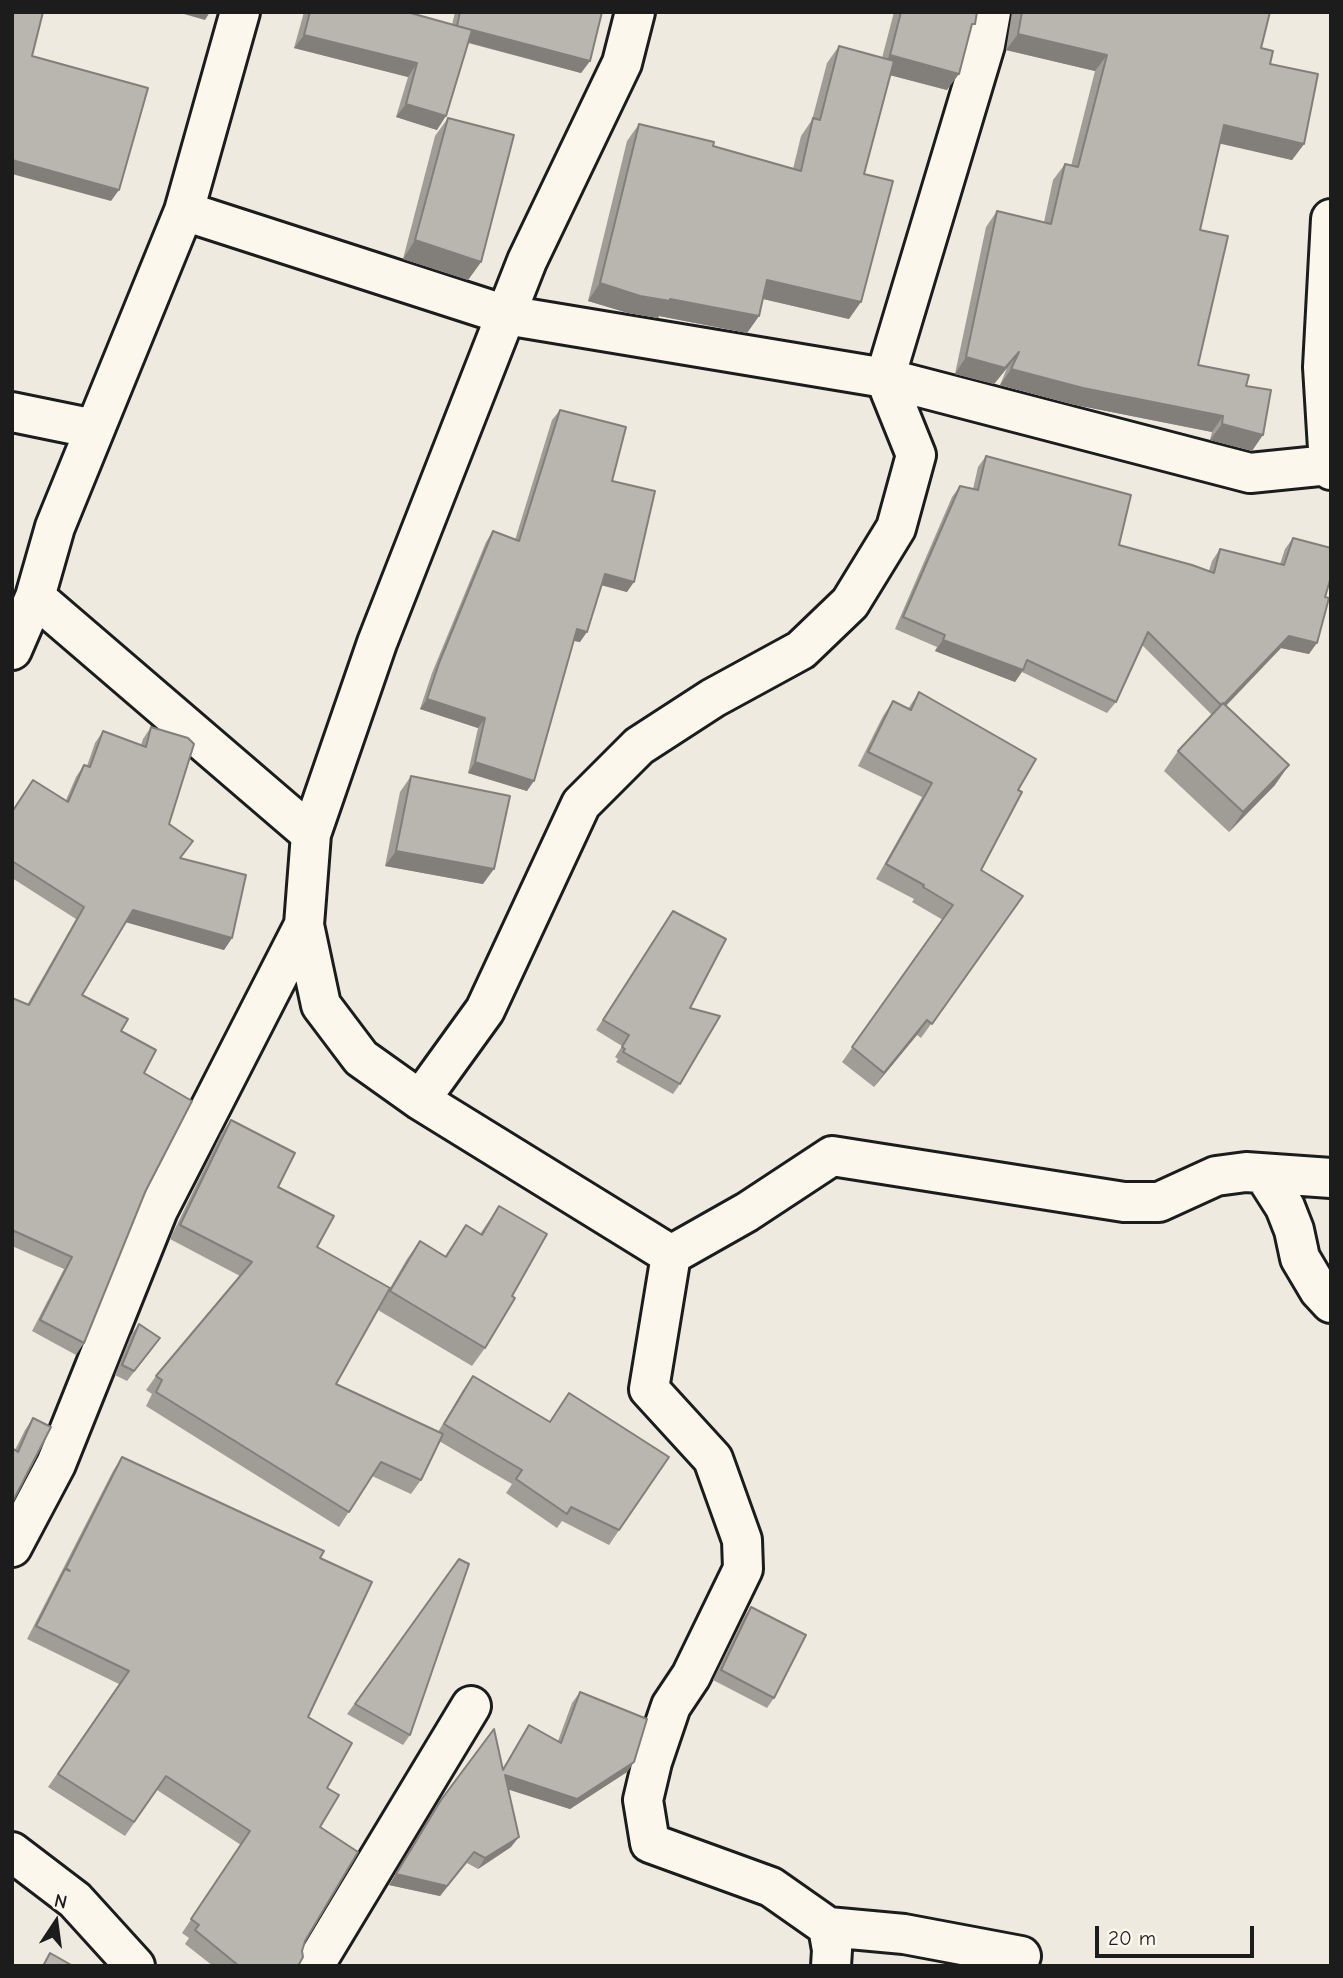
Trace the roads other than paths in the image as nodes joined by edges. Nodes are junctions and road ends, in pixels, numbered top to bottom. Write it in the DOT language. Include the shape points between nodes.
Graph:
graph roads {
  1 [pos="240,12"];
  2 [pos="635,12"];
  3 [pos="992,12"];
  4 [pos="184,211"];
  5 [pos="1331,219"];
  6 [pos="506,315"];
  7 [pos="885,378"];
  8 [pos="12,412"];
  9 [pos="95,429"];
  10 [pos="1330,466"];
  11 [pos="35,597"];
  12 [pos="12,650"];
  13 [pos="311,834"];
  14 [pos="304,925"];
  15 [pos="420,1100"];
  16 [pos="1264,1174"];
  17 [pos="1331,1178"];
  18 [pos="671,1255"];
  19 [pos="1331,1303"];
  20 [pos="12,1547"];
  21 [pos="471,1706"];
  22 [pos="12,1852"];
  23 [pos="828,1927"];
  24 [pos="1021,1956"];
  25 [pos="135,1966"];
  26 [pos="314,1966"];
  27 [pos="831,1966"];
  1 -- 4 [label="street"];
  2 -- 6 [label="street" via="622,63 527,261"];
  3 -- 7 [label="street"];
  4 -- 6 [label="street"];
  4 -- 9 [label="street"];
  5 -- 10 [label="street" via="1323,367"];
  6 -- 7 [label="street"];
  6 -- 13 [label="street" via="376,643"];
  7 -- 10 [label="street" via="1250,473"];
  7 -- 15 [label="street" via="916,456 895,528 850,603 800,650 639,746 582,804 485,1010"];
  8 -- 9 [label="street"];
  9 -- 11 [label="street" via="55,527"];
  11 -- 12 [label="street"];
  11 -- 13 [label="street"];
  13 -- 14 [label="street"];
  14 -- 15 [label="street" via="321,1005 361,1058"];
  14 -- 20 [label="street" via="158,1210 55,1464"];
  15 -- 18 [label="street"];
  16 -- 17 [label="street"];
  16 -- 18 [label="street" via="1216,1176 1159,1202 1124,1202 832,1156"];
  16 -- 19 [label="street" via="1285,1207 1300,1258"];
  18 -- 23 [label="street" via="649,1389 713,1459 742,1540 743,1569 691,1676 671,1706 643,1800 650,1843 771,1887"];
  21 -- 26 [label="street"];
  22 -- 25 [label="street" via="75,1900"];
  23 -- 24 [label="street" via="904,1934"];
  23 -- 27 [label="street"];
}
